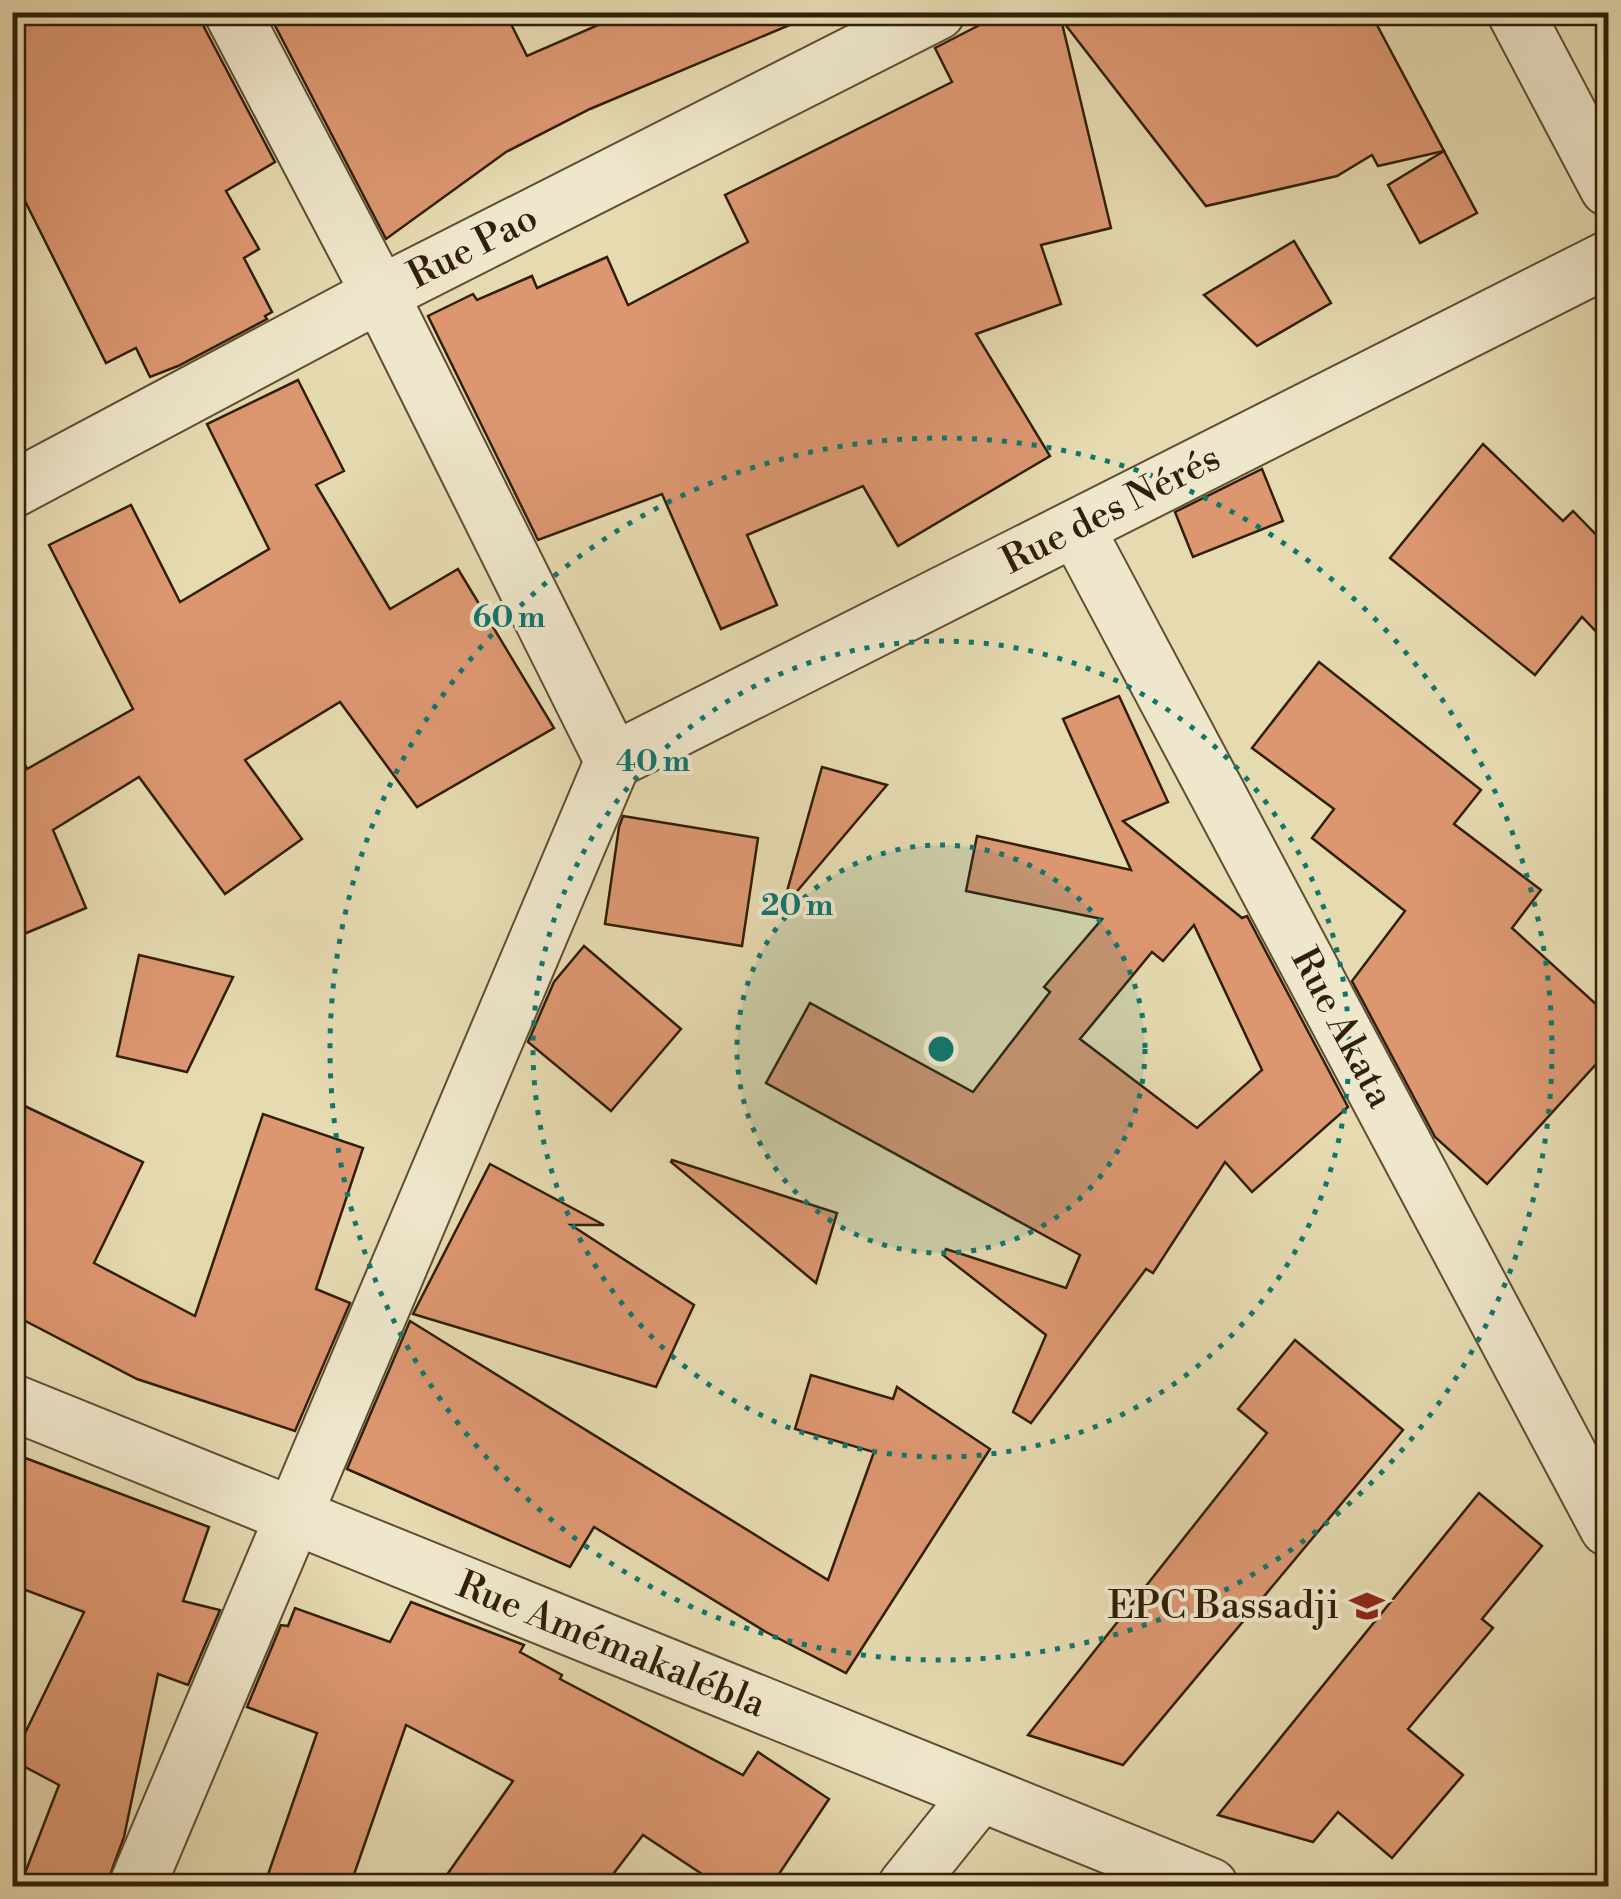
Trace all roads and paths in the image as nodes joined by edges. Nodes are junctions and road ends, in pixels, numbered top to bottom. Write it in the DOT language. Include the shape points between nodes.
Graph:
graph roads {
  1 [pos="232,12"];
  2 [pos="937,12"];
  3 [pos="1515,12"];
  4 [pos="1608,188"];
  5 [pos="1608,259"];
  6 [pos="380,294"];
  7 [pos="12,490"];
  8 [pos="1076,528"];
  9 [pos="613,761"];
  10 [pos="12,1402"];
  11 [pos="294,1516"];
  12 [pos="1608,1528"];
  13 [pos="979,1795"];
  14 [pos="137,1886"];
  15 [pos="906,1886"];
  16 [pos="1210,1886"];
  1 -- 6 [label="street"];
  2 -- 6 [label="street, Rue Pao"];
  3 -- 4 [label="street"];
  5 -- 8 [label="street, Rue des Nérés"];
  6 -- 7 [label="street, Rue Pao"];
  6 -- 9 [label="street"];
  8 -- 9 [label="street, Rue des Nérés"];
  8 -- 12 [label="street, Rue Akata"];
  9 -- 11 [label="street"];
  10 -- 11 [label="street, Rue Amémakalébla"];
  11 -- 13 [label="street, Rue Amémakalébla"];
  11 -- 14 [label="street"];
  13 -- 15 [label="street"];
  13 -- 16 [label="street, Rue Amémakalébla"];
}
